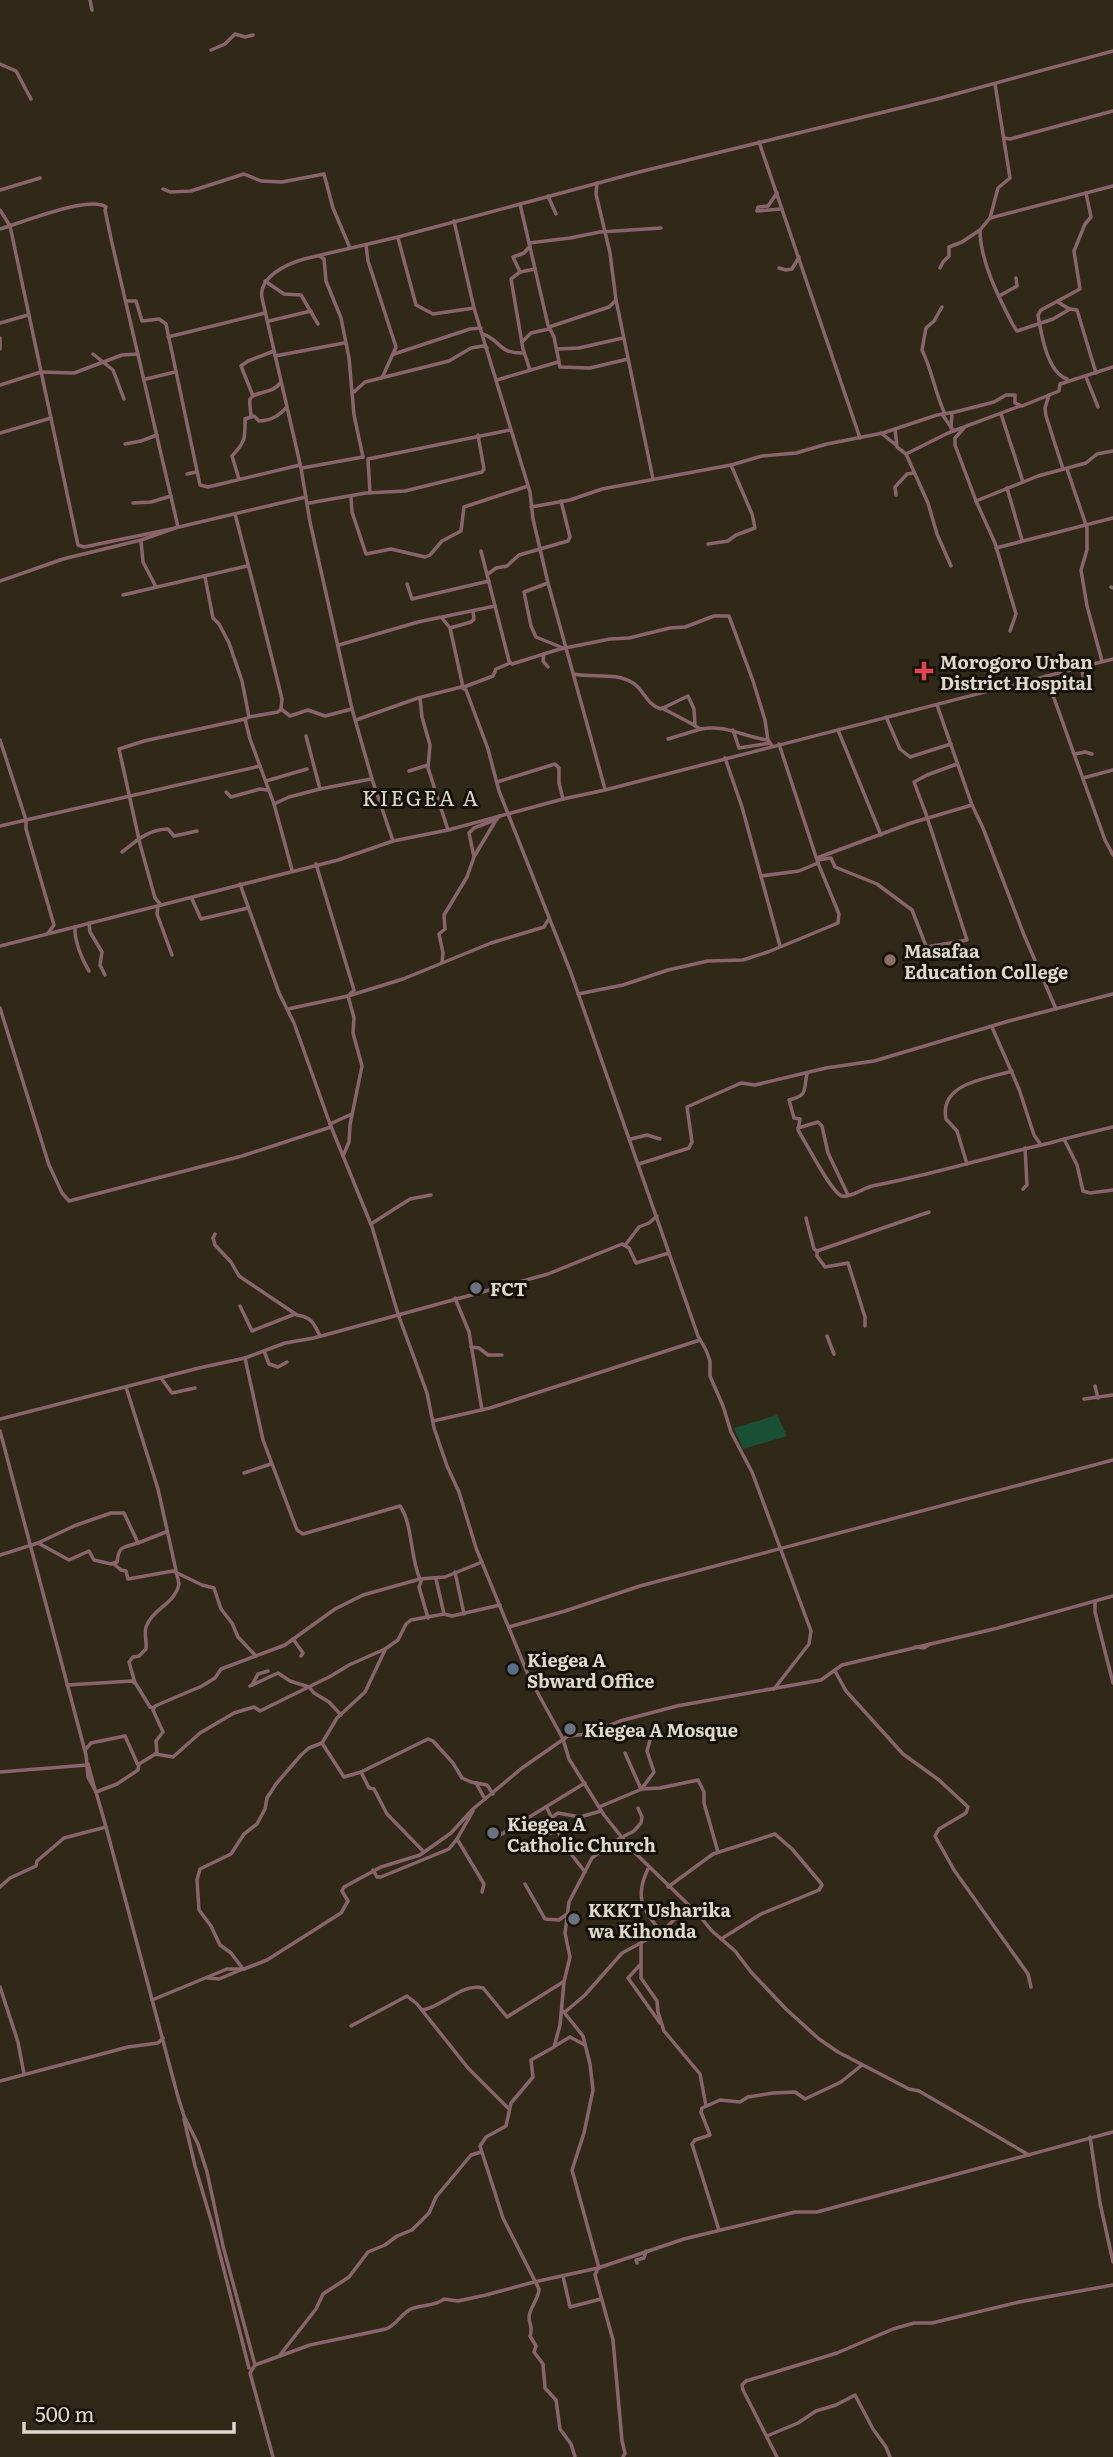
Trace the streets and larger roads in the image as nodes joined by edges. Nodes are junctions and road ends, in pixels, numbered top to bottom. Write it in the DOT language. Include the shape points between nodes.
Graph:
graph roads {
  1 [pos="90,0"];
  2 [pos="92,10"];
  3 [pos="253,35"];
  4 [pos="211,50"];
  5 [pos="1113,51"];
  6 [pos="0,64"];
  7 [pos="995,83"];
  8 [pos="31,99"];
  9 [pos="1113,111"];
  10 [pos="1004,138"];
  11 [pos="759,142"];
  12 [pos="40,178"];
  13 [pos="597,183"];
  14 [pos="1113,187"];
  15 [pos="163,189"];
  16 [pos="0,190"];
  17 [pos="777,193"];
  18 [pos="1086,194"];
  19 [pos="548,196"];
  20 [pos="520,204"];
  21 [pos="782,209"];
  22 [pos="0,210"];
  23 [pos="556,214"];
  24 [pos="990,218"];
  25 [pos="454,221"];
  26 [pos="10,226"];
  27 [pos="661,228"];
  28 [pos="0,229"];
  29 [pos="981,230"];
  30 [pos="605,232"];
  31 [pos="398,237"];
  32 [pos="530,244"];
  33 [pos="366,245"];
  34 [pos="351,248"];
  35 [pos="319,256"];
  36 [pos="799,257"];
  37 [pos="779,268"];
  38 [pos="940,268"];
  39 [pos="535,269"];
  40 [pos="520,272"];
  41 [pos="1016,278"];
  42 [pos="265,281"];
  43 [pos="999,296"];
  44 [pos="616,300"];
  45 [pos="127,301"];
  46 [pos="1058,302"];
  47 [pos="942,307"];
  48 [pos="474,308"];
  49 [pos="1069,309"];
  50 [pos="311,311"];
  51 [pos="265,313"];
  52 [pos="28,315"];
  53 [pos="140,319"];
  54 [pos="131,320"];
  55 [pos="268,322"];
  56 [pos="0,323"];
  57 [pos="1040,323"];
  58 [pos="318,324"];
  59 [pos="549,328"];
  60 [pos="482,331"];
  61 [pos="168,337"];
  62 [pos="0,338"];
  63 [pos="624,338"];
  64 [pos="522,342"];
  65 [pos="344,343"];
  66 [pos="487,348"];
  67 [pos="0,349"];
  68 [pos="556,349"];
  69 [pos="524,353"];
  70 [pos="93,354"];
  71 [pos="138,354"];
  72 [pos="274,354"];
  73 [pos="394,354"];
  74 [pos="628,359"];
  75 [pos="104,362"];
  76 [pos="558,362"];
  77 [pos="1113,368"];
  78 [pos="530,370"];
  79 [pos="41,372"];
  80 [pos="176,372"];
  81 [pos="1096,373"];
  82 [pos="1086,377"];
  83 [pos="146,379"];
  84 [pos="381,379"];
  85 [pos="1069,379"];
  86 [pos="496,380"];
  87 [pos="281,383"];
  88 [pos="0,385"];
  89 [pos="353,393"];
  90 [pos="1049,395"];
  91 [pos="253,396"];
  92 [pos="124,399"];
  93 [pos="1020,406"];
  94 [pos="1098,407"];
  95 [pos="286,408"];
  96 [pos="952,413"];
  97 [pos="943,414"];
  98 [pos="1000,414"];
  99 [pos="251,417"];
  100 [pos="51,418"];
  101 [pos="964,428"];
  102 [pos="510,429"];
  103 [pos="895,429"];
  104 [pos="953,430"];
  105 [pos="0,433"];
  106 [pos="881,433"];
  107 [pos="157,435"];
  108 [pos="478,435"];
  109 [pos="860,438"];
  110 [pos="125,444"];
  111 [pos="896,445"];
  112 [pos="1113,451"];
  113 [pos="906,454"];
  114 [pos="363,457"];
  115 [pos="368,459"];
  116 [pos="730,464"];
  117 [pos="301,467"];
  118 [pos="1065,469"];
  119 [pos="196,472"];
  120 [pos="914,473"];
  121 [pos="187,474"];
  122 [pos="239,479"];
  123 [pos="653,480"];
  124 [pos="1024,482"];
  125 [pos="528,486"];
  126 [pos="1007,488"];
  127 [pos="370,493"];
  128 [pos="896,495"];
  129 [pos="171,496"];
  130 [pos="306,497"];
  131 [pos="351,497"];
  132 [pos="561,501"];
  133 [pos="976,501"];
  134 [pos="134,503"];
  135 [pos="308,503"];
  136 [pos="531,507"];
  137 [pos="235,514"];
  138 [pos="1113,518"];
  139 [pos="1086,525"];
  140 [pos="178,527"];
  141 [pos="140,538"];
  142 [pos="1023,541"];
  143 [pos="708,544"];
  144 [pos="996,548"];
  145 [pos="541,549"];
  146 [pos="481,551"];
  147 [pos="247,566"];
  148 [pos="951,566"];
  149 [pos="487,576"];
  150 [pos="205,577"];
  151 [pos="0,581"];
  152 [pos="489,581"];
  153 [pos="548,583"];
  154 [pos="407,584"];
  155 [pos="156,587"];
  156 [pos="123,595"];
  157 [pos="495,606"];
  158 [pos="473,611"];
  159 [pos="442,618"];
  160 [pos="450,628"];
  161 [pos="1010,631"];
  162 [pos="339,645"];
  163 [pos="565,648"];
  164 [pos="544,654"];
  165 [pos="1113,659"];
  166 [pos="1102,661"];
  167 [pos="510,663"];
  168 [pos="1081,666"];
  169 [pos="548,667"];
  170 [pos="574,674"];
  171 [pos="1046,676"];
  172 [pos="462,687"];
  173 [pos="1086,690"];
  174 [pos="420,698"];
  175 [pos="937,705"];
  176 [pos="661,707"];
  177 [pos="281,709"];
  178 [pos="352,709"];
  179 [pos="886,717"];
  180 [pos="247,718"];
  181 [pos="356,720"];
  182 [pos="694,725"];
  183 [pos="701,729"];
  184 [pos="838,729"];
  185 [pos="733,730"];
  186 [pos="306,736"];
  187 [pos="668,739"];
  188 [pos="0,740"];
  189 [pos="770,743"];
  190 [pos="779,744"];
  191 [pos="951,744"];
  192 [pos="1075,754"];
  193 [pos="1092,754"];
  194 [pos="725,758"];
  195 [pos="957,764"];
  196 [pos="428,765"];
  197 [pos="260,766"];
  198 [pos="307,769"];
  199 [pos="1113,770"];
  200 [pos="409,771"];
  201 [pos="1083,778"];
  202 [pos="372,779"];
  203 [pos="266,781"];
  204 [pos="497,782"];
  205 [pos="320,789"];
  206 [pos="605,790"];
  207 [pos="226,792"];
  208 [pos="269,792"];
  209 [pos="130,795"];
  210 [pos="563,799"];
  211 [pos="274,804"];
  212 [pos="972,805"];
  213 [pos="509,813"];
  214 [pos="498,818"];
  215 [pos="928,819"];
  216 [pos="26,820"];
  217 [pos="0,826"];
  218 [pos="447,830"];
  219 [pos="197,831"];
  220 [pos="881,835"];
  221 [pos="139,838"];
  222 [pos="393,841"];
  223 [pos="122,852"];
  224 [pos="1113,855"];
  225 [pos="474,857"];
  226 [pos="818,861"];
  227 [pos="316,864"];
  228 [pos="292,870"];
  229 [pos="761,876"];
  230 [pos="240,884"];
  231 [pos="192,898"];
  232 [pos="160,906"];
  233 [pos="248,908"];
  234 [pos="549,918"];
  235 [pos="89,923"];
  236 [pos="75,927"];
  237 [pos="48,933"];
  238 [pos="0,946"];
  239 [pos="779,946"];
  240 [pos="172,955"];
  241 [pos="442,962"];
  242 [pos="89,971"];
  243 [pos="105,975"];
  244 [pos="578,994"];
  245 [pos="1113,995"];
  246 [pos="348,996"];
  247 [pos="0,1008"];
  248 [pos="288,1009"];
  249 [pos="1056,1009"];
  250 [pos="992,1027"];
  251 [pos="1012,1071"];
  252 [pos="808,1072"];
  253 [pos="352,1114"];
  254 [pos="330,1126"];
  255 [pos="1113,1127"];
  256 [pos="798,1128"];
  257 [pos="631,1139"];
  258 [pos="660,1139"];
  259 [pos="1064,1139"];
  260 [pos="1041,1145"];
  261 [pos="1025,1149"];
  262 [pos="343,1156"];
  263 [pos="639,1164"];
  264 [pos="967,1164"];
  265 [pos="1023,1189"];
  266 [pos="1113,1190"];
  267 [pos="431,1195"];
  268 [pos="848,1195"];
  269 [pos="929,1212"];
  270 [pos="658,1215"];
  271 [pos="806,1218"];
  272 [pos="371,1224"];
  273 [pos="215,1234"];
  274 [pos="626,1244"];
  275 [pos="817,1251"];
  276 [pos="669,1253"];
  277 [pos="512,1283"];
  278 [pos="509,1291"];
  279 [pos="455,1298"];
  280 [pos="240,1306"];
  281 [pos="296,1314"];
  282 [pos="398,1314"];
  283 [pos="865,1326"];
  284 [pos="320,1336"];
  285 [pos="827,1336"];
  286 [pos="700,1340"];
  287 [pos="471,1347"];
  288 [pos="264,1351"];
  289 [pos="834,1354"];
  290 [pos="502,1355"];
  291 [pos="245,1358"];
  292 [pos="287,1362"];
  293 [pos="161,1378"];
  294 [pos="1095,1386"];
  295 [pos="126,1387"];
  296 [pos="195,1388"];
  297 [pos="1113,1395"];
  298 [pos="1098,1398"];
  299 [pos="1084,1399"];
  300 [pos="482,1410"];
  301 [pos="0,1419"];
  302 [pos="433,1421"];
  303 [pos="0,1431"];
  304 [pos="1113,1460"];
  305 [pos="271,1464"];
  306 [pos="244,1473"];
  307 [pos="166,1532"];
  308 [pos="38,1543"];
  309 [pos="138,1543"];
  310 [pos="30,1546"];
  311 [pos="780,1549"];
  312 [pos="0,1555"];
  313 [pos="482,1562"];
  314 [pos="114,1564"];
  315 [pos="175,1572"];
  316 [pos="455,1572"];
  317 [pos="436,1578"];
  318 [pos="421,1579"];
  319 [pos="1113,1596"];
  320 [pos="1095,1601"];
  321 [pos="500,1605"];
  322 [pos="444,1614"];
  323 [pos="464,1614"];
  324 [pos="428,1618"];
  325 [pos="509,1627"];
  326 [pos="293,1639"];
  327 [pos="385,1649"];
  328 [pos="256,1656"];
  329 [pos="301,1657"];
  330 [pos="268,1671"];
  331 [pos="835,1671"];
  332 [pos="135,1683"];
  333 [pos="1113,1683"];
  334 [pos="67,1685"];
  335 [pos="309,1687"];
  336 [pos="774,1689"];
  337 [pos="153,1708"];
  338 [pos="341,1715"];
  339 [pos="563,1739"];
  340 [pos="650,1740"];
  341 [pos="322,1743"];
  342 [pos="85,1750"];
  343 [pos="625,1752"];
  344 [pos="155,1754"];
  345 [pos="87,1763"];
  346 [pos="138,1765"];
  347 [pos="0,1772"];
  348 [pos="361,1772"];
  349 [pos="475,1783"];
  350 [pos="585,1783"];
  351 [pos="642,1789"];
  352 [pos="96,1792"];
  353 [pos="493,1794"];
  354 [pos="485,1799"];
  355 [pos="546,1807"];
  356 [pos="474,1808"];
  357 [pos="638,1808"];
  358 [pos="600,1809"];
  359 [pos="551,1818"];
  360 [pos="106,1827"];
  361 [pos="557,1830"];
  362 [pos="495,1838"];
  363 [pos="621,1838"];
  364 [pos="457,1839"];
  365 [pos="423,1851"];
  366 [pos="538,1852"];
  367 [pos="718,1852"];
  368 [pos="648,1868"];
  369 [pos="373,1870"];
  370 [pos="585,1872"];
  371 [pos="525,1884"];
  372 [pos="0,1887"];
  373 [pos="668,1887"];
  374 [pos="482,1892"];
  375 [pos="689,1906"];
  376 [pos="567,1914"];
  377 [pos="661,1932"];
  378 [pos="721,1939"];
  379 [pos="641,1943"];
  380 [pos="640,1965"];
  381 [pos="243,1969"];
  382 [pos="564,1982"];
  383 [pos="0,1987"];
  384 [pos="1031,1987"];
  385 [pos="152,2000"];
  386 [pos="422,2010"];
  387 [pos="564,2012"];
  388 [pos="662,2025"];
  389 [pos="351,2026"];
  390 [pos="163,2038"];
  391 [pos="585,2045"];
  392 [pos="554,2047"];
  393 [pos="862,2065"];
  394 [pos="24,2074"];
  395 [pos="0,2081"];
  396 [pos="706,2106"];
  397 [pos="508,2108"];
  398 [pos="184,2116"];
  399 [pos="1113,2132"];
  400 [pos="1090,2137"];
  401 [pos="480,2146"];
  402 [pos="481,2151"];
  403 [pos="473,2153"];
  404 [pos="1029,2155"];
  405 [pos="719,2231"];
  406 [pos="646,2251"];
  407 [pos="1113,2262"];
  408 [pos="637,2263"];
  409 [pos="598,2268"];
  410 [pos="563,2276"];
  411 [pos="534,2282"];
  412 [pos="1113,2285"];
  413 [pos="601,2300"];
  414 [pos="278,2357"];
  415 [pos="255,2365"];
  416 [pos="250,2370"];
  417 [pos="767,2436"];
  418 [pos="273,2457"];
  419 [pos="575,2457"];
  420 [pos="623,2457"];
  421 [pos="778,2457"];
  422 [pos="890,2457"];
  1 -- 2 [label="street"];
  3 -- 4 [label="street" via="235,34"];
  5 -- 7 [label="street"];
  6 -- 8 [label="street" via="16,71"];
  7 -- 10 [label="street"];
  7 -- 11 [label="street"];
  9 -- 10 [label="street"];
  10 -- 24 [label="street" via="1010,179 999,188"];
  11 -- 13 [label="street"];
  11 -- 17 [label="street"];
  12 -- 16 [label="street"];
  13 -- 19 [label="street"];
  13 -- 30 [label="street"];
  14 -- 18 [label="street"];
  15 -- 34 [label="street" via="191,191 244,174 282,182 324,174"];
  17 -- 21 [label="street"];
  17 -- 21 [label="street" via="769,205 757,211"];
  18 -- 24 [label="street"];
  18 -- 46 [label="street" via="1091,217 1074,251 1081,286"];
  19 -- 20 [label="street"];
  19 -- 23 [label="street"];
  20 -- 25 [label="street"];
  20 -- 32 [label="street"];
  21 -- 36 [label="street"];
  22 -- 26 [label="street"];
  24 -- 29 [label="street"];
  25 -- 31 [label="street"];
  25 -- 48 [label="street"];
  26 -- 28 [label="street"];
  26 -- 45 [label="street" via="66,209 102,204"];
  26 -- 52 [label="street"];
  27 -- 30 [label="street"];
  29 -- 38 [label="street" via="949,247 949,256"];
  29 -- 43 [label="street"];
  30 -- 32 [label="street"];
  30 -- 44 [label="street"];
  31 -- 33 [label="street"];
  31 -- 48 [label="street" via="416,305 433,314"];
  32 -- 39 [label="street"];
  32 -- 40 [label="street" via="524,253 513,257"];
  33 -- 34 [label="street"];
  33 -- 73 [label="street" via="396,345"];
  34 -- 35 [label="street"];
  35 -- 42 [label="street" via="295,262"];
  35 -- 65 [label="street" via="341,318"];
  36 -- 37 [label="street" via="792,269"];
  36 -- 109 [label="street"];
  39 -- 40 [label="street"];
  39 -- 59 [label="street"];
  40 -- 64 [label="street" via="511,279"];
  41 -- 43 [label="street" via="1017,286"];
  42 -- 50 [label="street" via="284,295 301,295"];
  42 -- 51 [label="street" via="261,290"];
  43 -- 57 [label="street" via="1016,330"];
  44 -- 59 [label="street" via="609,307"];
  44 -- 63 [label="street"];
  45 -- 53 [label="street" via="136,301"];
  45 -- 54 [label="street"];
  46 -- 49 [label="street"];
  46 -- 57 [label="street" via="1039,312"];
  47 -- 97 [label="street" via="926,328 922,346"];
  48 -- 60 [label="street"];
  49 -- 57 [label="street"];
  49 -- 81 [label="street" via="1078,311"];
  50 -- 55 [label="street"];
  50 -- 58 [label="street"];
  51 -- 55 [label="street"];
  51 -- 61 [label="street"];
  52 -- 56 [label="street"];
  52 -- 79 [label="street"];
  53 -- 54 [label="street"];
  53 -- 61 [label="street" via="162,320"];
  54 -- 71 [label="street"];
  55 -- 72 [label="street"];
  57 -- 85 [label="street" via="1051,363 1060,376"];
  59 -- 64 [label="street" via="531,333"];
  59 -- 68 [label="street"];
  60 -- 66 [label="street"];
  60 -- 69 [label="street" via="506,352"];
  60 -- 73 [label="street" via="470,329"];
  61 -- 80 [label="street"];
  62 -- 67 [label="street"];
  63 -- 68 [label="street"];
  63 -- 74 [label="street"];
  64 -- 69 [label="street"];
  65 -- 72 [label="street"];
  65 -- 89 [label="street"];
  66 -- 84 [label="street" via="471,348 449,361"];
  66 -- 86 [label="street"];
  68 -- 76 [label="street"];
  69 -- 78 [label="street"];
  70 -- 75 [label="street"];
  71 -- 75 [label="street"];
  71 -- 107 [label="street"];
  72 -- 87 [label="street"];
  72 -- 91 [label="street" via="241,366"];
  73 -- 84 [label="street"];
  74 -- 76 [label="street" via="584,368 562,368"];
  74 -- 123 [label="street"];
  75 -- 79 [label="street" via="74,373"];
  75 -- 92 [label="street" via="113,370"];
  76 -- 78 [label="street"];
  77 -- 81 [label="street"];
  78 -- 86 [label="street"];
  79 -- 88 [label="street"];
  79 -- 100 [label="street"];
  80 -- 83 [label="street"];
  80 -- 119 [label="street"];
  81 -- 82 [label="street"];
  82 -- 85 [label="street"];
  82 -- 94 [label="street"];
  84 -- 89 [label="street" via="365,382"];
  85 -- 90 [label="street"];
  86 -- 102 [label="street"];
  87 -- 91 [label="street" via="274,391"];
  87 -- 95 [label="street"];
  89 -- 114 [label="street"];
  90 -- 93 [label="street"];
  90 -- 118 [label="street" via="1046,416"];
  91 -- 99 [label="street"];
  93 -- 96 [label="street" via="1012,395"];
  93 -- 98 [label="street"];
  95 -- 99 [label="street" via="268,420"];
  95 -- 117 [label="street"];
  96 -- 97 [label="street"];
  96 -- 104 [label="street"];
  97 -- 103 [label="street"];
  97 -- 104 [label="street"];
  98 -- 101 [label="street"];
  98 -- 124 [label="street"];
  99 -- 122 [label="street" via="245,419 247,435 232,456"];
  100 -- 105 [label="street"];
  100 -- 141 [label="street" via="78,547"];
  101 -- 104 [label="street"];
  101 -- 133 [label="street" via="955,445"];
  102 -- 108 [label="street"];
  102 -- 125 [label="street"];
  103 -- 106 [label="street"];
  103 -- 111 [label="street"];
  104 -- 113 [label="street"];
  106 -- 109 [label="street"];
  106 -- 111 [label="street"];
  107 -- 110 [label="street"];
  107 -- 129 [label="street"];
  108 -- 115 [label="street"];
  108 -- 127 [label="street" via="482,472 405,491"];
  109 -- 116 [label="street"];
  111 -- 113 [label="street"];
  112 -- 118 [label="street"];
  113 -- 120 [label="street"];
  114 -- 115 [label="street"];
  114 -- 117 [label="street"];
  115 -- 127 [label="street"];
  116 -- 123 [label="street"];
  116 -- 143 [label="street" via="755,528 728,541"];
  117 -- 122 [label="street"];
  117 -- 130 [label="street"];
  118 -- 124 [label="street"];
  118 -- 139 [label="street"];
  119 -- 121 [label="street"];
  119 -- 122 [label="street" via="203,487"];
  120 -- 128 [label="street" via="895,487"];
  120 -- 148 [label="street"];
  123 -- 132 [label="street"];
  124 -- 126 [label="street"];
  125 -- 131 [label="street" via="464,507 461,531 425,557 391,549 366,554"];
  125 -- 136 [label="street"];
  126 -- 133 [label="street"];
  126 -- 142 [label="street"];
  127 -- 131 [label="street"];
  129 -- 134 [label="street"];
  129 -- 140 [label="street"];
  130 -- 135 [label="street"];
  130 -- 137 [label="street"];
  131 -- 135 [label="street"];
  132 -- 136 [label="street"];
  132 -- 145 [label="street" via="570,537"];
  133 -- 144 [label="street"];
  135 -- 162 [label="street"];
  136 -- 145 [label="street"];
  137 -- 140 [label="street"];
  137 -- 147 [label="street"];
  138 -- 139 [label="street"];
  139 -- 142 [label="street"];
  139 -- 166 [label="street" via="1087,550 1081,570"];
  140 -- 141 [label="street"];
  141 -- 151 [label="street"];
  141 -- 155 [label="street" via="143,562"];
  142 -- 144 [label="street"];
  144 -- 161 [label="street" via="1016,614"];
  145 -- 149 [label="street" via="519,555"];
  145 -- 153 [label="street"];
  146 -- 149 [label="street"];
  147 -- 150 [label="street"];
  147 -- 177 [label="street"];
  149 -- 152 [label="street"];
  150 -- 155 [label="street"];
  150 -- 180 [label="street" via="213,618 229,643 242,681"];
  152 -- 154 [label="street" via="412,598"];
  152 -- 157 [label="street"];
  153 -- 163 [label="street"];
  153 -- 163 [label="street" via="524,592 530,623 536,638"];
  155 -- 156 [label="street"];
  157 -- 158 [label="street"];
  157 -- 167 [label="street"];
  158 -- 159 [label="street"];
  158 -- 160 [label="street" via="473,621"];
  159 -- 160 [label="street"];
  159 -- 162 [label="street"];
  160 -- 172 [label="street"];
  162 -- 178 [label="street"];
  163 -- 164 [label="street"];
  163 -- 170 [label="street"];
  163 -- 189 [label="street" via="685,627 726,614 753,681"];
  164 -- 167 [label="street"];
  164 -- 169 [label="street"];
  165 -- 166 [label="street"];
  166 -- 168 [label="street"];
  167 -- 172 [label="street" via="496,669 493,676"];
  168 -- 171 [label="street"];
  168 -- 173 [label="street"];
  170 -- 176 [label="street" via="629,681 652,706"];
  170 -- 206 [label="street"];
  171 -- 175 [label="street"];
  171 -- 192 [label="street"];
  172 -- 174 [label="street"];
  172 -- 204 [label="street" via="477,715"];
  174 -- 181 [label="street"];
  174 -- 196 [label="street" via="430,744"];
  175 -- 179 [label="street"];
  175 -- 191 [label="street"];
  176 -- 182 [label="street"];
  176 -- 183 [label="street" via="688,696 695,726"];
  177 -- 178 [label="street" via="290,716 308,710 324,716"];
  177 -- 180 [label="street"];
  178 -- 181 [label="street"];
  179 -- 184 [label="street"];
  179 -- 191 [label="street" via="900,749 910,757"];
  180 -- 197 [label="street"];
  180 -- 209 [label="street" via="120,747"];
  181 -- 202 [label="street"];
  183 -- 185 [label="street"];
  183 -- 187 [label="street"];
  184 -- 190 [label="street"];
  184 -- 220 [label="street"];
  185 -- 189 [label="street"];
  185 -- 189 [label="street" via="739,748"];
  186 -- 205 [label="street"];
  188 -- 216 [label="street"];
  189 -- 190 [label="street"];
  189 -- 194 [label="street"];
  190 -- 226 [label="street"];
  191 -- 195 [label="street"];
  192 -- 193 [label="street"];
  192 -- 201 [label="street"];
  194 -- 206 [label="street"];
  194 -- 229 [label="street"];
  195 -- 212 [label="street"];
  195 -- 215 [label="street" via="915,780"];
  196 -- 200 [label="street"];
  196 -- 218 [label="street"];
  197 -- 203 [label="street"];
  197 -- 209 [label="street"];
  198 -- 203 [label="street"];
  199 -- 201 [label="street"];
  201 -- 224 [label="street"];
  202 -- 205 [label="street"];
  202 -- 222 [label="street"];
  203 -- 208 [label="street"];
  204 -- 210 [label="street" via="555,764"];
  204 -- 213 [label="street"];
  205 -- 211 [label="street"];
  206 -- 210 [label="street"];
  207 -- 208 [label="street" via="231,797 260,789"];
  208 -- 211 [label="street"];
  209 -- 216 [label="street"];
  209 -- 221 [label="street"];
  210 -- 213 [label="street"];
  211 -- 228 [label="street"];
  212 -- 215 [label="street"];
  212 -- 249 [label="street"];
  213 -- 214 [label="street"];
  213 -- 234 [label="street"];
  214 -- 218 [label="street"];
  214 -- 225 [label="street"];
  214 -- 225 [label="street" via="469,833"];
  215 -- 220 [label="street"];
  215 -- 226 [label="street" via="967,941 927,948 912,910 877,884 835,867 831,858"];
  216 -- 217 [label="street"];
  216 -- 237 [label="street" via="54,925"];
  218 -- 222 [label="street"];
  219 -- 221 [label="street" via="174,836 168,829 159,829"];
  220 -- 226 [label="street"];
  221 -- 223 [label="street"];
  221 -- 232 [label="street"];
  222 -- 227 [label="street"];
  225 -- 241 [label="street" via="444,915 445,929 439,934"];
  226 -- 229 [label="street" via="799,871"];
  226 -- 239 [label="street" via="839,922"];
  227 -- 228 [label="street"];
  227 -- 246 [label="street" via="354,990"];
  228 -- 230 [label="street"];
  229 -- 239 [label="street"];
  230 -- 231 [label="street"];
  230 -- 233 [label="street"];
  231 -- 232 [label="street"];
  231 -- 233 [label="street" via="201,919"];
  232 -- 235 [label="street"];
  232 -- 240 [label="street" via="157,914"];
  233 -- 248 [label="street"];
  234 -- 241 [label="street" via="544,927"];
  234 -- 244 [label="street"];
  235 -- 236 [label="street"];
  235 -- 243 [label="street" via="102,952 100,965"];
  236 -- 237 [label="street"];
  236 -- 242 [label="street"];
  237 -- 238 [label="street"];
  239 -- 244 [label="street" via="743,960 708,961"];
  241 -- 246 [label="street"];
  244 -- 257 [label="street"];
  245 -- 249 [label="street"];
  246 -- 248 [label="street"];
  246 -- 253 [label="street" via="362,1066"];
  247 -- 254 [label="street" via="49,1165 69,1201 242,1156"];
  248 -- 254 [label="street"];
  249 -- 250 [label="street"];
  250 -- 251 [label="street"];
  250 -- 252 [label="street" via="888,1058"];
  251 -- 260 [label="street"];
  251 -- 264 [label="street" via="955,1089 947,1101 946,1119 957,1130"];
  252 -- 256 [label="street" via="801,1097 789,1100 794,1118 800,1119"];
  252 -- 263 [label="street" via="755,1085 741,1083 691,1104 687,1112 692,1146"];
  253 -- 254 [label="street"];
  253 -- 262 [label="street"];
  254 -- 262 [label="street"];
  255 -- 259 [label="street"];
  256 -- 268 [label="street" via="826,1179 839,1195"];
  256 -- 268 [label="street" via="818,1122 822,1126 828,1153"];
  257 -- 258 [label="street" via="647,1135"];
  257 -- 263 [label="street"];
  259 -- 260 [label="street"];
  259 -- 266 [label="street" via="1083,1191"];
  260 -- 261 [label="street"];
  261 -- 264 [label="street"];
  261 -- 265 [label="street" via="1027,1185"];
  262 -- 272 [label="street"];
  263 -- 270 [label="street"];
  264 -- 268 [label="street"];
  267 -- 272 [label="street" via="410,1199"];
  269 -- 275 [label="street"];
  270 -- 274 [label="street" via="639,1227"];
  270 -- 276 [label="street"];
  271 -- 275 [label="street"];
  272 -- 282 [label="street"];
  273 -- 281 [label="street" via="215,1245 239,1276"];
  274 -- 276 [label="street" via="636,1263"];
  274 -- 277 [label="street"];
  275 -- 283 [label="street" via="825,1267 848,1263"];
  276 -- 286 [label="street"];
  277 -- 278 [label="street"];
  277 -- 279 [label="street"];
  279 -- 282 [label="street"];
  279 -- 287 [label="street"];
  280 -- 281 [label="street" via="252,1331"];
  281 -- 284 [label="street" via="308,1317"];
  282 -- 284 [label="street"];
  282 -- 302 [label="street"];
  284 -- 288 [label="street"];
  285 -- 289 [label="street"];
  286 -- 300 [label="street"];
  286 -- 311 [label="street" via="710,1361 716,1394 752,1472"];
  287 -- 290 [label="street"];
  287 -- 300 [label="street"];
  288 -- 291 [label="street"];
  288 -- 292 [label="street" via="269,1364 278,1367"];
  291 -- 293 [label="street"];
  291 -- 305 [label="street"];
  293 -- 295 [label="street"];
  293 -- 296 [label="street" via="172,1393"];
  294 -- 298 [label="street"];
  295 -- 301 [label="street"];
  295 -- 307 [label="street" via="158,1489"];
  297 -- 298 [label="street"];
  298 -- 299 [label="street"];
  300 -- 302 [label="street"];
  302 -- 313 [label="street"];
  303 -- 310 [label="street"];
  304 -- 311 [label="street"];
  305 -- 306 [label="street"];
  305 -- 318 [label="street" via="299,1533 395,1505 402,1507"];
  307 -- 309 [label="street"];
  307 -- 315 [label="street"];
  308 -- 309 [label="street" via="74,1525 123,1513"];
  308 -- 310 [label="street"];
  308 -- 314 [label="street" via="65,1560 89,1551 94,1560"];
  309 -- 314 [label="street" via="120,1549"];
  310 -- 312 [label="street"];
  310 -- 334 [label="street"];
  311 -- 325 [label="street"];
  311 -- 336 [label="street" via="812,1635"];
  313 -- 316 [label="street"];
  313 -- 321 [label="street"];
  314 -- 315 [label="street" via="126,1571 129,1580"];
  315 -- 328 [label="street" via="214,1588 238,1637"];
  315 -- 332 [label="street" via="177,1591 149,1621 145,1652 129,1662"];
  316 -- 317 [label="street"];
  316 -- 323 [label="street"];
  317 -- 318 [label="street"];
  317 -- 322 [label="street"];
  318 -- 324 [label="street"];
  318 -- 326 [label="street" via="360,1596"];
  319 -- 320 [label="street"];
  320 -- 331 [label="street" via="842,1665"];
  320 -- 333 [label="street"];
  321 -- 323 [label="street"];
  321 -- 325 [label="street"];
  322 -- 323 [label="street"];
  322 -- 324 [label="street"];
  324 -- 327 [label="street" via="408,1621 398,1640"];
  325 -- 339 [label="street" via="537,1695"];
  326 -- 328 [label="street"];
  326 -- 329 [label="street"];
  327 -- 335 [label="street"];
  327 -- 338 [label="street" via="365,1692"];
  328 -- 337 [label="street" via="220,1669 202,1686"];
  330 -- 335 [label="street" via="258,1674 251,1685 278,1673"];
  331 -- 336 [label="street" via="821,1680"];
  331 -- 384 [label="street" via="846,1691 903,1754 968,1807 934,1836 1028,1974"];
  332 -- 334 [label="street"];
  332 -- 337 [label="street"];
  334 -- 342 [label="street"];
  335 -- 338 [label="street"];
  335 -- 344 [label="street" via="260,1711 255,1707 234,1713 173,1756"];
  336 -- 339 [label="street" via="677,1706"];
  337 -- 344 [label="street" via="163,1732 156,1741"];
  338 -- 341 [label="street"];
  339 -- 350 [label="street" via="569,1759"];
  339 -- 353 [label="street"];
  340 -- 351 [label="street" via="647,1751 654,1772"];
  341 -- 348 [label="street" via="344,1777"];
  341 -- 381 [label="street" via="301,1755 276,1784 257,1824 230,1854 198,1874 201,1913 220,1945"];
  342 -- 345 [label="street"];
  342 -- 346 [label="street" via="91,1742 126,1736"];
  343 -- 351 [label="street"];
  344 -- 346 [label="street"];
  345 -- 347 [label="street"];
  345 -- 352 [label="street"];
  346 -- 352 [label="street" via="138,1770 120,1783"];
  348 -- 349 [label="street" via="428,1739 462,1777"];
  348 -- 365 [label="street" via="387,1814"];
  349 -- 353 [label="street" via="488,1785"];
  349 -- 354 [label="street"];
  350 -- 355 [label="street"];
  350 -- 358 [label="street"];
  351 -- 358 [label="street"];
  351 -- 367 [label="street" via="698,1780"];
  352 -- 360 [label="street"];
  353 -- 354 [label="street"];
  354 -- 356 [label="street"];
  355 -- 359 [label="street"];
  355 -- 362 [label="street"];
  356 -- 364 [label="street"];
  356 -- 365 [label="street" via="451,1833"];
  357 -- 363 [label="street" via="641,1823"];
  358 -- 359 [label="street" via="578,1817 557,1813"];
  358 -- 363 [label="street"];
  359 -- 361 [label="street"];
  360 -- 372 [label="street" via="64,1838 35,1866"];
  360 -- 385 [label="street"];
  361 -- 366 [label="street" via="536,1841"];
  361 -- 370 [label="street"];
  363 -- 368 [label="street"];
  363 -- 370 [label="street" via="595,1855"];
  364 -- 369 [label="street" via="449,1849 383,1877"];
  364 -- 374 [label="street" via="484,1884"];
  365 -- 369 [label="street"];
  367 -- 373 [label="street"];
  367 -- 378 [label="street" via="776,1834 822,1885 752,1918"];
  368 -- 373 [label="street"];
  368 -- 377 [label="street" via="640,1894 645,1912"];
  369 -- 381 [label="street" via="343,1888 348,1900 341,1913 278,1954"];
  370 -- 376 [label="street"];
  371 -- 376 [label="street" via="545,1919 559,1920"];
  373 -- 375 [label="street"];
  375 -- 377 [label="street"];
  375 -- 378 [label="street"];
  376 -- 382 [label="street" via="570,1957"];
  377 -- 379 [label="street"];
  378 -- 393 [label="street" via="819,2039"];
  379 -- 380 [label="street"];
  379 -- 387 [label="street" via="619,1956"];
  380 -- 388 [label="street" via="641,1978 657,2001"];
  380 -- 388 [label="street" via="628,1978"];
  381 -- 385 [label="street" via="231,1968"];
  382 -- 386 [label="street" via="507,2017 478,1987"];
  382 -- 387 [label="street"];
  383 -- 394 [label="street"];
  385 -- 390 [label="street"];
  386 -- 389 [label="street" via="406,1996"];
  386 -- 397 [label="street" via="472,2073"];
  387 -- 391 [label="street"];
  387 -- 392 [label="street"];
  388 -- 396 [label="street" via="700,2074"];
  390 -- 394 [label="street" via="158,2043"];
  390 -- 398 [label="street"];
  391 -- 392 [label="street" via="569,2037"];
  391 -- 409 [label="street" via="593,2089 572,2170"];
  392 -- 397 [label="street" via="531,2060 532,2080"];
  393 -- 396 [label="street" via="841,2082 805,2099 795,2092 773,2092"];
  393 -- 404 [label="street" via="919,2091"];
  394 -- 395 [label="street"];
  396 -- 405 [label="street" via="700,2110 710,2135 692,2144"];
  397 -- 401 [label="street" via="506,2126"];
  398 -- 415 [label="street" via="205,2166"];
  398 -- 416 [label="street"];
  399 -- 400 [label="street"];
  400 -- 404 [label="street"];
  400 -- 407 [label="street"];
  401 -- 402 [label="street"];
  401 -- 403 [label="street"];
  402 -- 403 [label="street"];
  402 -- 411 [label="street" via="503,2218"];
  403 -- 414 [label="street" via="436,2197 427,2216 412,2230 368,2252 349,2277 323,2294 317,2309"];
  404 -- 405 [label="street" via="817,2213 795,2213"];
  405 -- 406 [label="street"];
  406 -- 408 [label="street"];
  406 -- 409 [label="street"];
  409 -- 410 [label="street"];
  409 -- 413 [label="street" via="595,2274"];
  410 -- 411 [label="street"];
  410 -- 413 [label="street" via="570,2307"];
  411 -- 414 [label="street" via="419,2306 386,2329 310,2345"];
  411 -- 419 [label="street" via="540,2291 529,2315 530,2336 543,2364 545,2388 556,2402 560,2429"];
  412 -- 417 [label="street" via="914,2323 746,2381 743,2390"];
  413 -- 420 [label="street" via="613,2340"];
  414 -- 415 [label="street"];
  415 -- 416 [label="street"];
  416 -- 418 [label="street"];
  417 -- 421 [label="street"];
  417 -- 422 [label="street" via="855,2395"];
}
